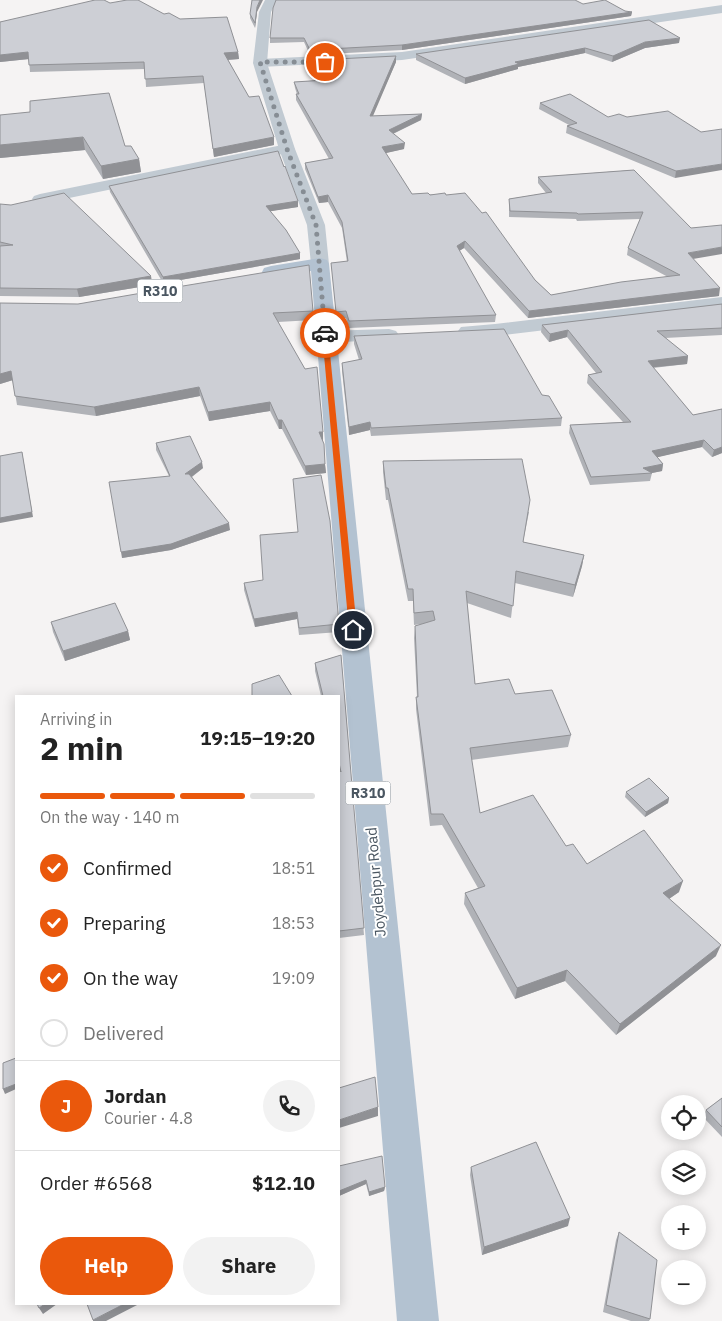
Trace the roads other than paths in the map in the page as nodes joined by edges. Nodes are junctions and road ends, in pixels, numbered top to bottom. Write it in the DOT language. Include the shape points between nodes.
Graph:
graph roads {
  1 [pos="271,0"];
  2 [pos="717,0"];
  3 [pos="722,2"];
  4 [pos="722,9"];
  5 [pos="260,62"];
  6 [pos="287,149"];
  7 [pos="40,198"];
  8 [pos="320,264"];
  9 [pos="252,276"];
  10 [pos="722,303"];
  11 [pos="455,332"];
  12 [pos="405,334"];
  13 [pos="325,337"];
  14 [pos="418,1321"];
  1 -- 5 [label="street" via="265,12"];
  2 -- 3 [label="street"];
  4 -- 5 [label="street" via="402,56 325,62"];
  5 -- 6 [label="street"];
  6 -- 7 [label="street"];
  6 -- 8 [label="street" via="316,225"];
  8 -- 9 [label="main road"];
  8 -- 13 [label="main road, Joydebpur Road / R310"];
  10 -- 11 [label="street"];
  12 -- 13 [label="street"];
  13 -- 14 [label="main road, Joydebpur Road / R310"];
}
